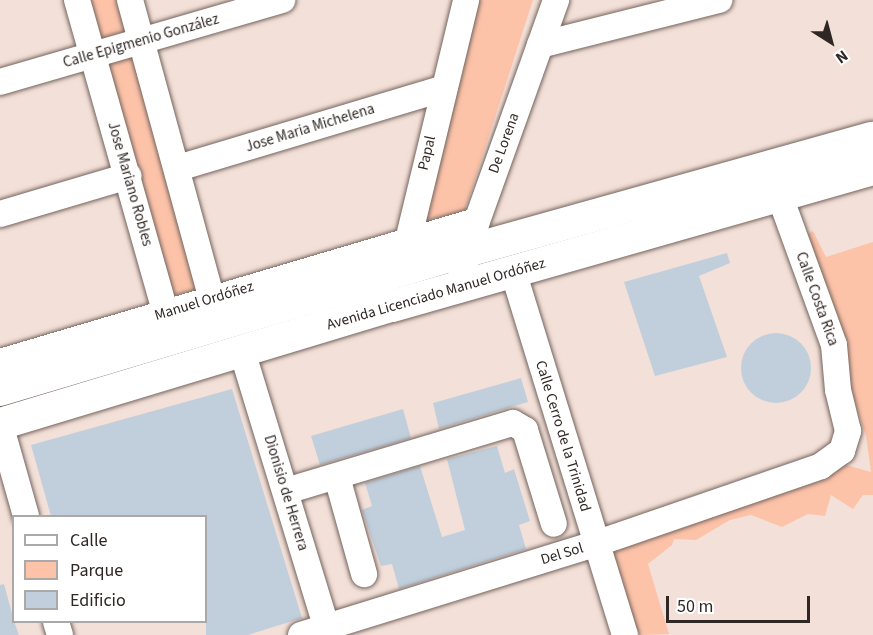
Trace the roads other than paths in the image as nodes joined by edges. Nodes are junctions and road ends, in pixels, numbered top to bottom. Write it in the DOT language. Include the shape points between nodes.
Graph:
graph roads {
  1 [pos="77,0"];
  2 [pos="130,0"];
  3 [pos="282,0"];
  4 [pos="466,0"];
  5 [pos="556,0"];
  6 [pos="719,0"];
  7 [pos="141,41"];
  8 [pos="540,45"];
  9 [pos="93,54"];
  10 [pos="0,82"];
  11 [pos="442,89"];
  12 [pos="873,138"];
  13 [pos="178,168"];
  14 [pos="873,170"];
  15 [pos="128,176"];
  16 [pos="779,194"];
  17 [pos="0,214"];
  18 [pos="477,221"];
  19 [pos="407,239"];
  20 [pos="467,251"];
  21 [pos="513,271"];
  22 [pos="401,272"];
  23 [pos="458,288"];
  24 [pos="392,306"];
  25 [pos="216,312"];
  26 [pos="172,340"];
  27 [pos="231,354"];
  28 [pos="0,362"];
  29 [pos="0,390"];
  30 [pos="0,424"];
  31 [pos="821,466"];
  32 [pos="337,477"];
  33 [pos="286,490"];
  34 [pos="26,515"];
  35 [pos="554,524"];
  36 [pos="595,544"];
  37 [pos="364,574"];
  38 [pos="328,632"];
  39 [pos="301,635"];
  40 [pos="625,635"];
  1 -- 9 [label="street, Jose Mariano Robles"];
  2 -- 7 [label="street"];
  3 -- 7 [label="street, Calle Epigmenio González"];
  4 -- 11 [label="street, Papal"];
  5 -- 8 [label="street, De Lorena"];
  6 -- 8 [label="street"];
  7 -- 9 [label="street, Calle Epigmenio González"];
  7 -- 13 [label="street"];
  8 -- 18 [label="street, De Lorena"];
  9 -- 10 [label="street, Calle Epigmenio González"];
  9 -- 15 [label="street, Jose Mariano Robles"];
  11 -- 13 [label="street, Jose Maria Michelena"];
  11 -- 19 [label="street, Papal"];
  12 -- 20 [label="main road, Avenida Licenciado Manuel Ordóñez"];
  13 -- 25 [label="street"];
  14 -- 16 [label="main road, Avenida Licenciado Manuel Ordóñez"];
  15 -- 17 [label="street"];
  15 -- 26 [label="street, Jose Mariano Robles"];
  16 -- 21 [label="main road, Avenida Licenciado Manuel Ordóñez"];
  16 -- 31 [label="street, Calle Costa Rica" via="836,356 847,444"];
  18 -- 19 [label="street, Manuel Ordóñez"];
  18 -- 20 [label="street, De Lorena"];
  19 -- 22 [label="street, Papal"];
  19 -- 25 [label="street, Manuel Ordóñez"];
  20 -- 22 [label="main road, Avenida Licenciado Manuel Ordóñez"];
  20 -- 23 [label="street, De Lorena"];
  21 -- 23 [label="main road, Avenida Licenciado Manuel Ordóñez"];
  21 -- 36 [label="street, Calle Cerro de la Trinidad"];
  22 -- 24 [label="street, Papal"];
  22 -- 25 [label="main road, Avenida Licenciado Manuel Ordóñez"];
  23 -- 24 [label="main road, Avenida Licenciado Manuel Ordóñez"];
  24 -- 27 [label="main road, Avenida Licenciado Manuel Ordóñez"];
  25 -- 26 [label="main road, Avenida Licenciado Manuel Ordóñez"];
  25 -- 27 [label="street"];
  26 -- 27 [label="main road, Avenida Licenciado Manuel Ordóñez"];
  26 -- 28 [label="street, Manuel Ordóñez"];
  26 -- 29 [label="main road, Avenida Licenciado Manuel Ordóñez"];
  26 -- 30 [label="main road, Avenida Licenciado Manuel Ordóñez"];
  27 -- 33 [label="street, Dionisio de Herrera"];
  30 -- 34 [label="street"];
  31 -- 36 [label="street, Del Sol"];
  32 -- 33 [label="street"];
  32 -- 35 [label="street" via="513,423 525,430"];
  32 -- 37 [label="street"];
  33 -- 38 [label="street, Dionisio de Herrera"];
  36 -- 38 [label="street, Del Sol"];
  36 -- 40 [label="street, Calle Cerro de la Trinidad"];
  38 -- 39 [label="street, Del Sol"];
}
